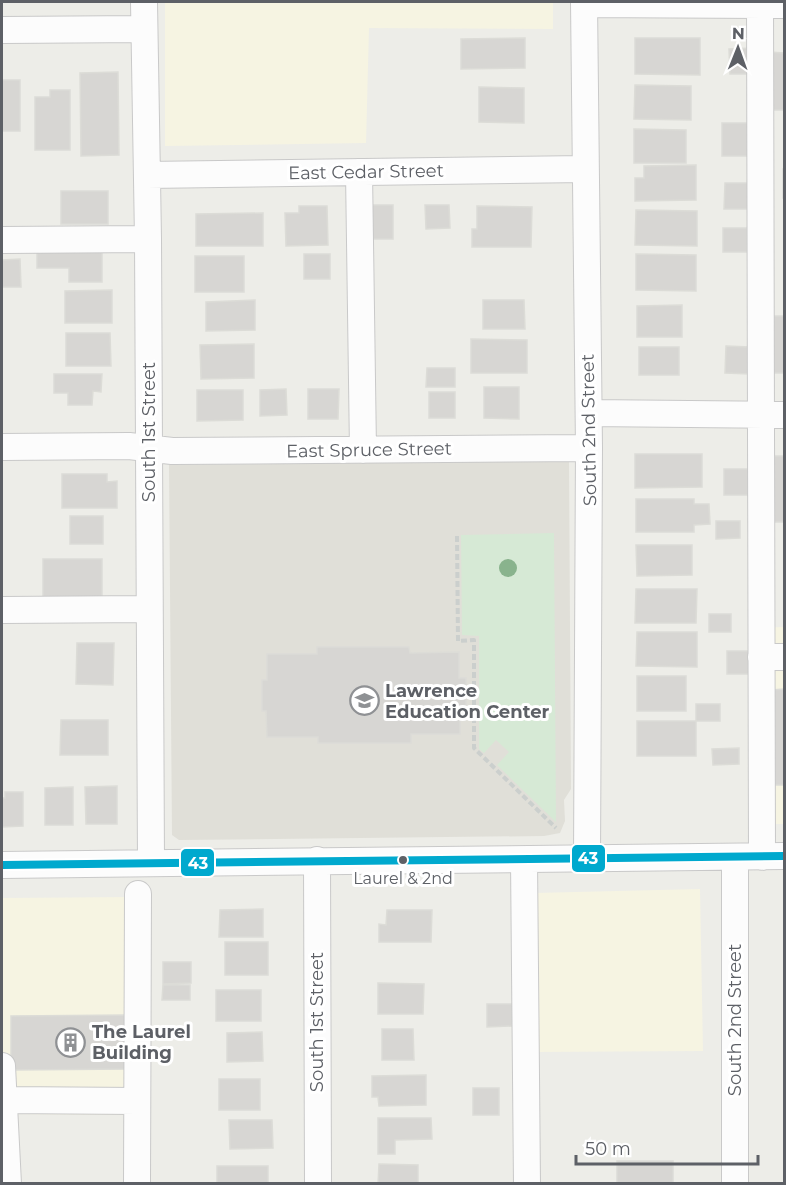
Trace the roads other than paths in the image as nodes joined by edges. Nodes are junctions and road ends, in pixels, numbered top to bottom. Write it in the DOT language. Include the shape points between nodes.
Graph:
graph roads {
  1 [pos="144,2"];
  2 [pos="584,3"];
  3 [pos="768,4"];
  4 [pos="144,29"];
  5 [pos="2,30"];
  6 [pos="585,169"];
  7 [pos="359,172"];
  8 [pos="147,175"];
  9 [pos="148,239"];
  10 [pos="2,240"];
  11 [pos="589,413"];
  12 [pos="772,415"];
  13 [pos="2,447"];
  14 [pos="149,447"];
  15 [pos="590,448"];
  16 [pos="363,450"];
  17 [pos="149,609"];
  18 [pos="2,610"];
  19 [pos="773,657"];
  20 [pos="735,857"];
  21 [pos="773,857"];
  22 [pos="587,858"];
  23 [pos="317,860"];
  24 [pos="524,860"];
  25 [pos="151,863"];
  26 [pos="2,865"];
  27 [pos="138,894"];
  28 [pos="2,1066"];
  29 [pos="5,1100"];
  30 [pos="137,1101"];
  31 [pos="8,1184"];
  32 [pos="137,1184"];
  33 [pos="318,1184"];
  34 [pos="526,1184"];
  35 [pos="735,1184"];
  1 -- 4 [label="street, South 1st Street"];
  2 -- 3 [label="street"];
  2 -- 6 [label="street, South 2nd Street"];
  3 -- 12 [label="street"];
  4 -- 5 [label="street"];
  4 -- 8 [label="street, South 1st Street"];
  6 -- 7 [label="street, East Cedar Street"];
  6 -- 11 [label="street, South 2nd Street"];
  7 -- 8 [label="street, East Cedar Street"];
  7 -- 16 [label="street"];
  8 -- 9 [label="street, South 1st Street"];
  9 -- 10 [label="street"];
  9 -- 14 [label="street, South 1st Street"];
  11 -- 12 [label="street"];
  11 -- 15 [label="street, South 2nd Street"];
  12 -- 19 [label="street"];
  13 -- 14 [label="street, East Spruce Street"];
  14 -- 16 [label="street, East Spruce Street" via="172,452"];
  14 -- 17 [label="street, South 1st Street"];
  15 -- 16 [label="street, East Spruce Street"];
  15 -- 22 [label="street, South 2nd Street"];
  17 -- 18 [label="street"];
  17 -- 25 [label="street, South 1st Street"];
  19 -- 21 [label="street"];
  20 -- 21 [label="street"];
  20 -- 22 [label="street"];
  20 -- 35 [label="street, South 2nd Street"];
  22 -- 24 [label="street"];
  23 -- 24 [label="street"];
  23 -- 25 [label="street"];
  23 -- 33 [label="street, South 1st Street"];
  24 -- 34 [label="street"];
  25 -- 26 [label="street"];
  27 -- 30 [label="street"];
  28 -- 29 [label="street"];
  29 -- 30 [label="street"];
  29 -- 31 [label="street"];
  30 -- 32 [label="street"];
}
